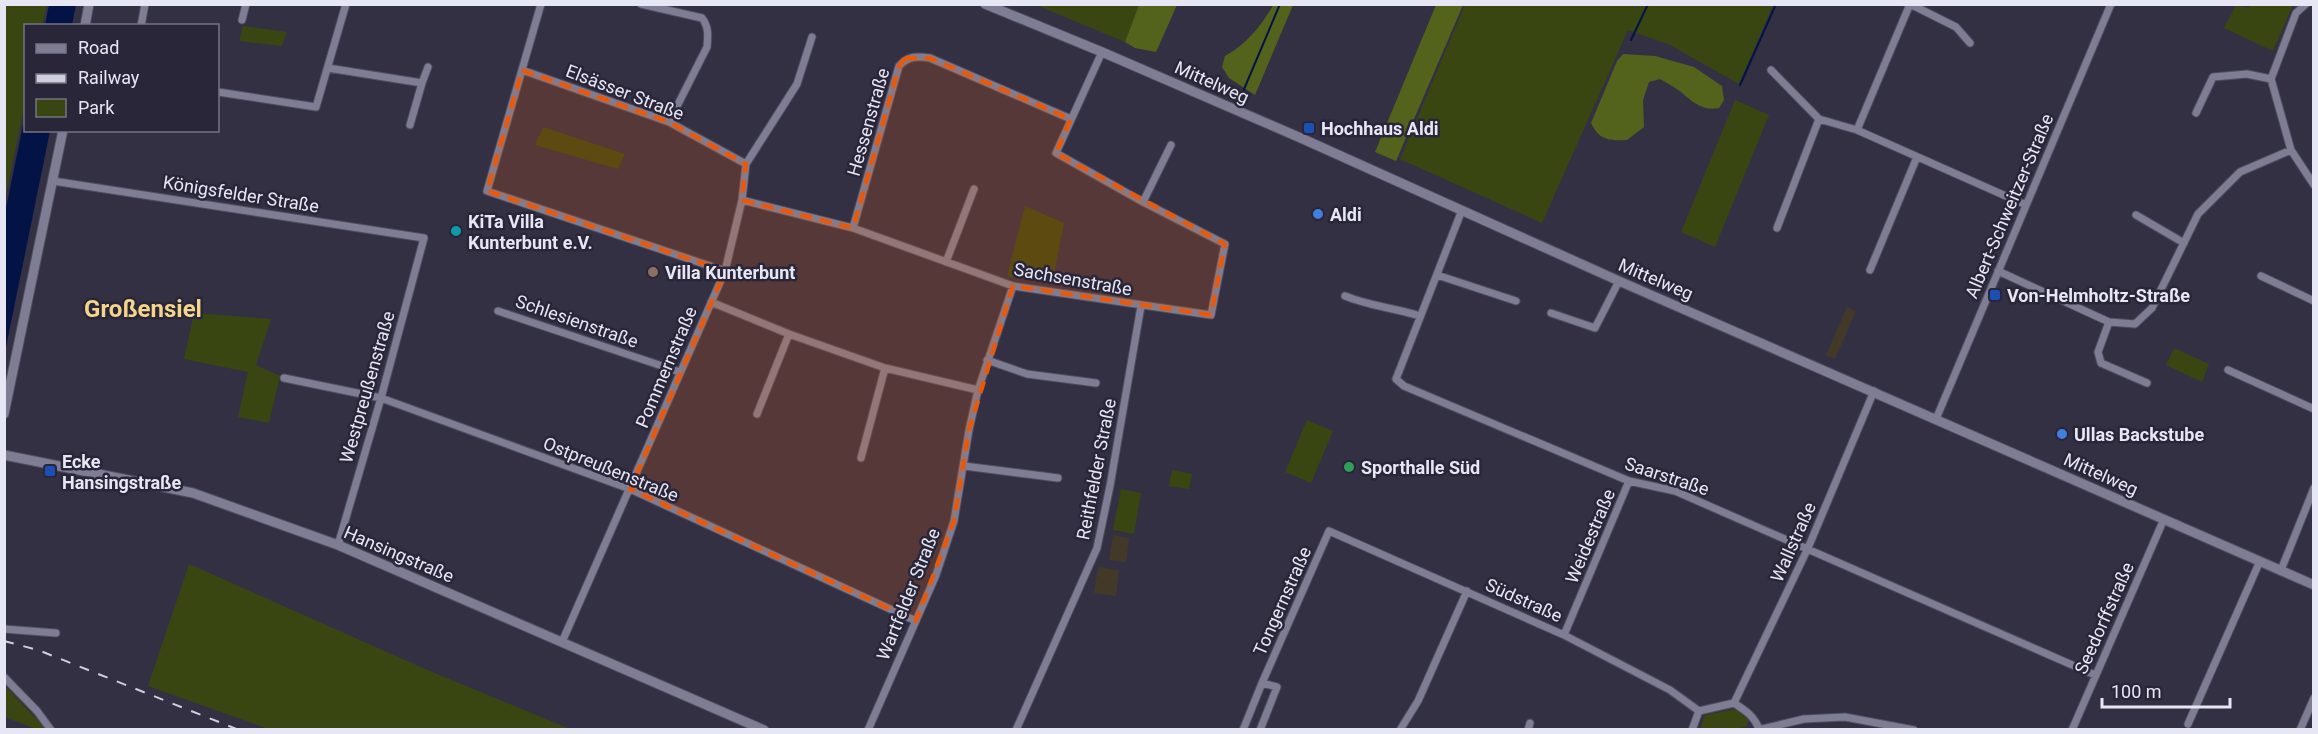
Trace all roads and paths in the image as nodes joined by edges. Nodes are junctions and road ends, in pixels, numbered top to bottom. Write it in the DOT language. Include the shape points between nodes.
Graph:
graph roads {
  1 [pos="89,4"];
  2 [pos="145,4"];
  3 [pos="246,4"];
  4 [pos="346,4"];
  5 [pos="541,4"];
  6 [pos="641,4"];
  7 [pos="985,4"];
  8 [pos="1910,4"];
  9 [pos="2111,4"];
  10 [pos="2306,4"];
  11 [pos="242,20"];
  12 [pos="85,24"];
  13 [pos="141,24"];
  14 [pos="812,36"];
  15 [pos="1970,43"];
  16 [pos="1102,52"];
  17 [pos="428,67"];
  18 [pos="328,68"];
  19 [pos="522,70"];
  20 [pos="1771,70"];
  21 [pos="2271,79"];
  22 [pos="422,83"];
  23 [pos="219,92"];
  24 [pos="2196,113"];
  25 [pos="1071,119"];
  26 [pos="1819,119"];
  27 [pos="669,122"];
  28 [pos="410,125"];
  29 [pos="1857,130"];
  30 [pos="63,132"];
  31 [pos="1171,145"];
  32 [pos="2291,150"];
  33 [pos="1917,157"];
  34 [pos="746,164"];
  35 [pos="53,181"];
  36 [pos="2313,185"];
  37 [pos="974,189"];
  38 [pos="742,200"];
  39 [pos="1143,202"];
  40 [pos="2026,206"];
  41 [pos="1462,210"];
  42 [pos="2136,215"];
  43 [pos="853,228"];
  44 [pos="1777,228"];
  45 [pos="424,238"];
  46 [pos="2184,243"];
  47 [pos="946,262"];
  48 [pos="1870,270"];
  49 [pos="725,271"];
  50 [pos="1998,271"];
  51 [pos="1437,275"];
  52 [pos="2261,276"];
  53 [pos="1619,281"];
  54 [pos="1013,286"];
  55 [pos="1345,296"];
  56 [pos="1516,301"];
  57 [pos="2313,301"];
  58 [pos="711,302"];
  59 [pos="1141,306"];
  60 [pos="498,311"];
  61 [pos="1551,313"];
  62 [pos="1420,316"];
  63 [pos="2109,322"];
  64 [pos="789,334"];
  65 [pos="987,360"];
  66 [pos="885,368"];
  67 [pos="2228,370"];
  68 [pos="680,372"];
  69 [pos="284,378"];
  70 [pos="1096,383"];
  71 [pos="2147,383"];
  72 [pos="978,390"];
  73 [pos="1874,392"];
  74 [pos="381,398"];
  75 [pos="2313,409"];
  76 [pos="4,414"];
  77 [pos="757,414"];
  78 [pos="1936,419"];
  79 [pos="4,455"];
  80 [pos="861,458"];
  81 [pos="964,466"];
  82 [pos="1058,478"];
  83 [pos="1629,481"];
  84 [pos="2313,488"];
  85 [pos="630,489"];
  86 [pos="2164,519"];
  87 [pos="1329,531"];
  88 [pos="338,545"];
  89 [pos="1808,548"];
  90 [pos="2260,561"];
  91 [pos="2281,570"];
  92 [pos="2313,585"];
  93 [pos="1467,591"];
  94 [pos="916,621"];
  95 [pos="4,630"];
  96 [pos="56,633"];
  97 [pos="1564,635"];
  98 [pos="562,642"];
  99 [pos="2095,675"];
  100 [pos="4,677"];
  101 [pos="1262,683"];
  102 [pos="2313,698"];
  103 [pos="1734,703"];
  104 [pos="1699,711"];
  105 [pos="2188,724"];
  106 [pos="51,729"];
  107 [pos="764,729"];
  108 [pos="868,729"];
  109 [pos="1016,729"];
  110 [pos="1244,729"];
  111 [pos="1260,729"];
  112 [pos="1400,729"];
  113 [pos="1692,729"];
  114 [pos="1758,729"];
  115 [pos="1914,729"];
  116 [pos="2072,729"];
  117 [pos="2300,729"];
  1 -- 12 [label="street"];
  2 -- 13 [label="street"];
  3 -- 11 [label="street"];
  4 -- 18 [label="street"];
  5 -- 19 [label="street"];
  6 -- 27 [label="street" via="702,18 706,24 707,47"];
  7 -- 16 [label="street, Mittelweg"];
  8 -- 15 [label="street" via="1956,27"];
  8 -- 29 [label="street"];
  9 -- 40 [label="street, Albert-Schweitzer-Straße"];
  10 -- 21 [label="street" via="2296,14"];
  14 -- 34 [label="street, Pommernstraße" via="797,84"];
  16 -- 25 [label="street, Sachsenstraße"];
  16 -- 41 [label="street, Mittelweg"];
  17 -- 22 [label="street"];
  18 -- 22 [label="street"];
  18 -- 23 [label="street" via="316,107"];
  19 -- 27 [label="street, Elsässer Straße"];
  19 -- 49 [label="street" via="487,191"];
  20 -- 26 [label="street"];
  21 -- 24 [label="street" via="2247,74 2214,77"];
  21 -- 32 [label="street"];
  22 -- 28 [label="street"];
  25 -- 39 [label="street, Sachsenstraße" via="1056,153"];
  25 -- 43 [label="street, Hessenstraße" via="930,58 906,58 898,66"];
  26 -- 29 [label="street"];
  26 -- 44 [label="street"];
  27 -- 34 [label="street, Elsässer Straße"];
  29 -- 33 [label="street"];
  30 -- 35 [label="street"];
  31 -- 39 [label="street"];
  32 -- 36 [label="street"];
  32 -- 46 [label="street" via="2240,172 2198,214"];
  33 -- 40 [label="street"];
  33 -- 48 [label="street"];
  34 -- 38 [label="street, Pommernstraße"];
  35 -- 45 [label="street, Königsfelder Straße"];
  35 -- 76 [label="street"];
  37 -- 47 [label="street"];
  38 -- 43 [label="street, Sachsenstraße"];
  38 -- 49 [label="street, Pommernstraße"];
  39 -- 59 [label="street, Sachsenstraße" via="1225,244 1211,315"];
  40 -- 50 [label="street, Albert-Schweitzer-Straße"];
  41 -- 51 [label="street, Saarstraße"];
  41 -- 53 [label="street, Mittelweg"];
  42 -- 46 [label="street"];
  43 -- 47 [label="street, Sachsenstraße"];
  45 -- 74 [label="street, Westpreußenstraße"];
  46 -- 63 [label="street" via="2152,308 2135,324"];
  47 -- 54 [label="street, Sachsenstraße"];
  49 -- 58 [label="street, Pommernstraße"];
  50 -- 63 [label="street"];
  50 -- 78 [label="street, Albert-Schweitzer-Straße"];
  51 -- 56 [label="street"];
  51 -- 62 [label="street, Saarstraße"];
  52 -- 57 [label="street"];
  53 -- 61 [label="street" via="1595,328"];
  53 -- 73 [label="street, Mittelweg"];
  54 -- 59 [label="street, Sachsenstraße"];
  54 -- 65 [label="street, Wartfelder Straße"];
  55 -- 62 [label="street"];
  58 -- 64 [label="street"];
  58 -- 68 [label="street, Pommernstraße"];
  59 -- 109 [label="street, Reithfelder Straße" via="1097,548"];
  60 -- 68 [label="street, Schlesienstraße"];
  62 -- 83 [label="street, Saarstraße" via="1396,379 1404,386"];
  63 -- 71 [label="street" via="2098,352 2101,363"];
  64 -- 66 [label="street"];
  64 -- 77 [label="street"];
  65 -- 70 [label="street" via="1027,374"];
  65 -- 72 [label="street, Wartfelder Straße"];
  66 -- 72 [label="street"];
  66 -- 80 [label="street"];
  67 -- 75 [label="street"];
  68 -- 85 [label="street, Pommernstraße"];
  69 -- 74 [label="street, Ostpreußenstraße"];
  72 -- 81 [label="street, Wartfelder Straße"];
  73 -- 78 [label="street, Mittelweg"];
  73 -- 89 [label="street, Wallstraße"];
  74 -- 85 [label="street, Ostpreußenstraße"];
  74 -- 88 [label="street, Westpreußenstraße"];
  78 -- 86 [label="street, Mittelweg"];
  79 -- 88 [label="street, Hansingstraße" via="194,493"];
  81 -- 82 [label="street"];
  81 -- 94 [label="street, Wartfelder Straße" via="954,521"];
  83 -- 89 [label="street, Saarstraße" via="1675,491"];
  83 -- 97 [label="street, Weidestraße"];
  84 -- 91 [label="street"];
  85 -- 94 [label="street, Ostpreußenstraße"];
  85 -- 98 [label="street, Pommernstraße"];
  86 -- 90 [label="street, Mittelweg"];
  86 -- 99 [label="street, Seedorffstraße"];
  87 -- 93 [label="street, Südstraße"];
  87 -- 101 [label="street, Tongernstraße"];
  88 -- 98 [label="street, Hansingstraße"];
  89 -- 99 [label="street, Saarstraße"];
  89 -- 103 [label="street, Wallstraße"];
  90 -- 91 [label="street, Mittelweg"];
  90 -- 105 [label="street"];
  91 -- 92 [label="street, Mittelweg"];
  93 -- 97 [label="street, Südstraße"];
  93 -- 112 [label="street" via="1418,701"];
  94 -- 108 [label="street, Wartfelder Straße"];
  95 -- 96 [label="street"];
  97 -- 104 [label="street, Südstraße" via="1670,690"];
  98 -- 107 [label="street, Hansingstraße"];
  99 -- 116 [label="street, Seedorffstraße"];
  100 -- 106 [label="street"];
  101 -- 110 [label="street, Tongernstraße"];
  101 -- 111 [label="street, Tongernstraße" via="1277,687"];
  102 -- 117 [label="street"];
  103 -- 104 [label="street"];
  103 -- 114 [label="street" via="1755,719"];
  104 -- 113 [label="street"];
  114 -- 115 [label="street" via="1804,719 1845,717"];
}
